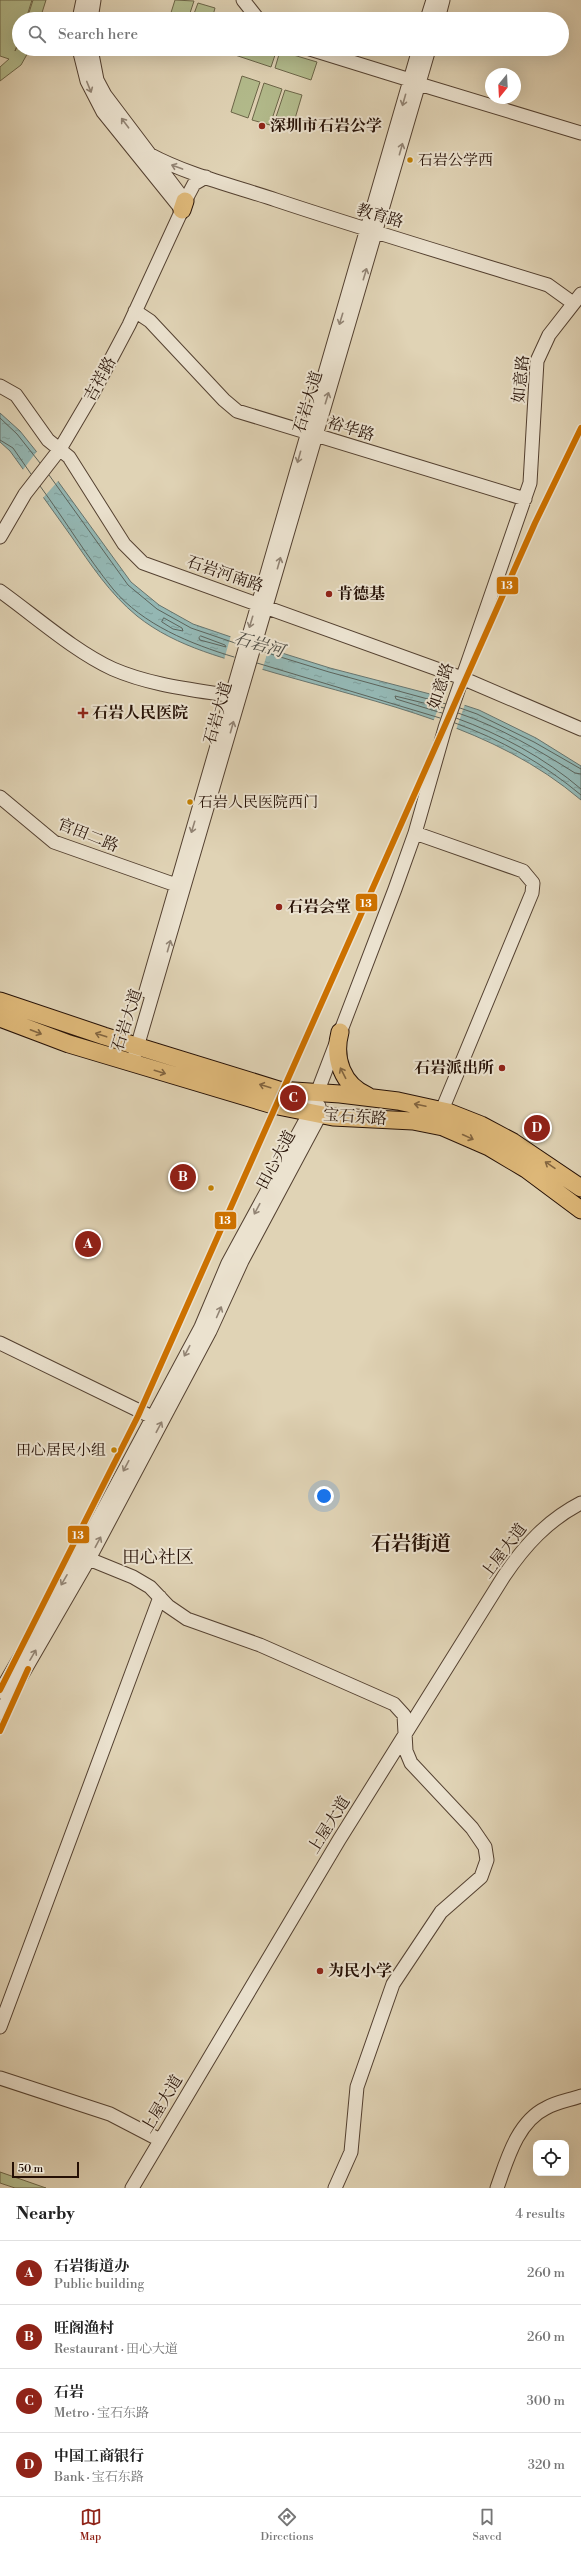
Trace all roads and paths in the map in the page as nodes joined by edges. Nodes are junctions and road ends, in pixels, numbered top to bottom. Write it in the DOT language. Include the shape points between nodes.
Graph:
graph roads {
  1 [pos="83,0"];
  2 [pos="94,0"];
  3 [pos="243,0"];
  4 [pos="432,0"];
  5 [pos="443,0"];
  6 [pos="80,12"];
  7 [pos="92,12"];
  8 [pos="252,12"];
  9 [pos="429,12"];
  10 [pos="440,12"];
  11 [pos="81,56"];
  12 [pos="92,56"];
  13 [pos="332,56"];
  14 [pos="418,56"];
  15 [pos="426,56"];
  16 [pos="415,82"];
  17 [pos="581,133"];
  18 [pos="149,154"];
  19 [pos="206,177"];
  20 [pos="184,205"];
  21 [pos="372,231"];
  22 [pos="577,299"];
  23 [pos="135,311"];
  24 [pos="0,386"];
  25 [pos="311,435"];
  26 [pos="60,449"];
  27 [pos="525,499"];
  28 [pos="0,537"];
  29 [pos="0,591"];
  30 [pos="262,605"];
  31 [pos="462,678"];
  32 [pos="235,697"];
  33 [pos="581,729"];
  34 [pos="0,797"];
  35 [pos="415,832"];
  36 [pos="176,884"];
  37 [pos="0,1001"];
  38 [pos="0,1018"];
  39 [pos="340,1032"];
  40 [pos="133,1046"];
  41 [pos="132,1064"];
  42 [pos="317,1092"];
  43 [pos="372,1098"];
  44 [pos="442,1110"];
  45 [pos="314,1114"];
  46 [pos="581,1188"];
  47 [pos="581,1210"];
  48 [pos="0,1343"];
  49 [pos="152,1417"];
  50 [pos="581,1503"];
  51 [pos="84,1557"];
  52 [pos="160,1597"];
  53 [pos="0,1692"];
  54 [pos="0,1713"];
  55 [pos="405,1736"];
  56 [pos="0,2027"];
  57 [pos="0,2078"];
  58 [pos="581,2096"];
  59 [pos="160,2140"];
  60 [pos="132,2188"];
  61 [pos="335,2188"];
  62 [pos="497,2188"];
  1 -- 6 [label="street"];
  2 -- 7 [label="street"];
  3 -- 8 [label="street"];
  4 -- 9 [label="street"];
  5 -- 10 [label="street"];
  11 -- 20 [label="street, one-way" via="87,81 103,112"];
  18 -- 12 [label="street, one-way" via="105,95 97,80"];
  13 -- 16 [label="street"];
  14 -- 16 [label="street, 石岩大道"];
  15 -- 16 [label="street, 石岩大道"];
  16 -- 17 [label="street"];
  16 -- 21 [label="street, 石岩大道"];
  19 -- 18 [label="street, 教育路, one-way"];
  18 -- 20 [label="street"];
  19 -- 20 [label="street" via="194,184"];
  19 -- 21 [label="street, 教育路"];
  20 -- 23 [label="street, 吉祥路"];
  21 -- 22 [label="street, 教育路" via="548,285"];
  21 -- 25 [label="street, 石岩大道"];
  22 -- 27 [label="street, 如意路" via="549,335 537,361 532,473"];
  23 -- 25 [label="street, 裕华路" via="150,321 234,408 247,416"];
  23 -- 26 [label="street, 吉祥路" via="111,360"];
  24 -- 26 [label="street, 石岩河南路" via="16,395 48,440"];
  25 -- 27 [label="street, 裕华路"];
  25 -- 30 [label="street, 石岩大道"];
  26 -- 28 [label="street, 吉祥路" via="30,487"];
  26 -- 30 [label="street, 石岩河南路" via="69,457 136,559 151,567"];
  27 -- 31 [label="street, 如意路"];
  29 -- 32 [label="street" via="112,669 140,679"];
  30 -- 31 [label="street, 石岩河南路"];
  30 -- 32 [label="street, 石岩大道"];
  31 -- 33 [label="street, 石岩河南路"];
  31 -- 35 [label="street, 如意路"];
  32 -- 36 [label="street, 石岩大道, one-way"];
  40 -- 32 [label="street, 石岩大道, one-way"];
  34 -- 36 [label="street, 官田二路" via="54,842"];
  35 -- 39 [label="street, 如意路"];
  35 -- 44 [label="street" via="523,871 533,883 532,893"];
  36 -- 40 [label="street, 石岩大道"];
  40 -- 37 [label="main road, 宝石东路, one-way"];
  38 -- 41 [label="main road, 宝石东路, one-way"];
  39 -- 42 [label="street, 如意路"];
  43 -- 39 [label="main road, one-way" via="357,1090 342,1071 337,1048"];
  40 -- 41 [label="street, 石岩大道"];
  42 -- 40 [label="main road, 宝石东路, one-way" via="279,1090"];
  41 -- 45 [label="main road, 宝石东路, one-way" via="272,1105"];
  42 -- 43 [label="main road, 宝石东路"];
  42 -- 45 [label="street, 田心大道"];
  44 -- 43 [label="main road, 宝石东路, one-way" via="415,1103"];
  46 -- 44 [label="main road, 宝石东路, one-way" via="513,1142 465,1118"];
  45 -- 47 [label="main road, 宝石东路, one-way" via="413,1121 457,1132 526,1169"];
  45 -- 49 [label="street, 田心大道, one-way" via="228,1263 201,1327"];
  51 -- 45 [label="street, 田心大道, one-way" via="210,1331"];
  48 -- 49 [label="street"];
  49 -- 51 [label="street, 田心大道, one-way"];
  50 -- 55 [label="street, 上屋大道" via="550,1521 517,1556"];
  51 -- 52 [label="street" via="133,1577 150,1587"];
  51 -- 53 [label="street, 田心大道, one-way"];
  54 -- 51 [label="street, 田心大道, one-way"];
  52 -- 55 [label="street" via="187,1619 260,1645 394,1704 404,1715"];
  52 -- 56 [label="street"];
  55 -- 59 [label="street, 上屋大道" via="339,1840"];
  55 -- 61 [label="street" via="411,1763 472,1828 485,1847 487,1860 481,1877 440,1912 393,1984 356,2088 351,2152"];
  57 -- 59 [label="street" via="110,2114"];
  58 -- 62 [label="street" via="545,2108 531,2119 511,2148"];
  59 -- 60 [label="street, 上屋大道"];
}
